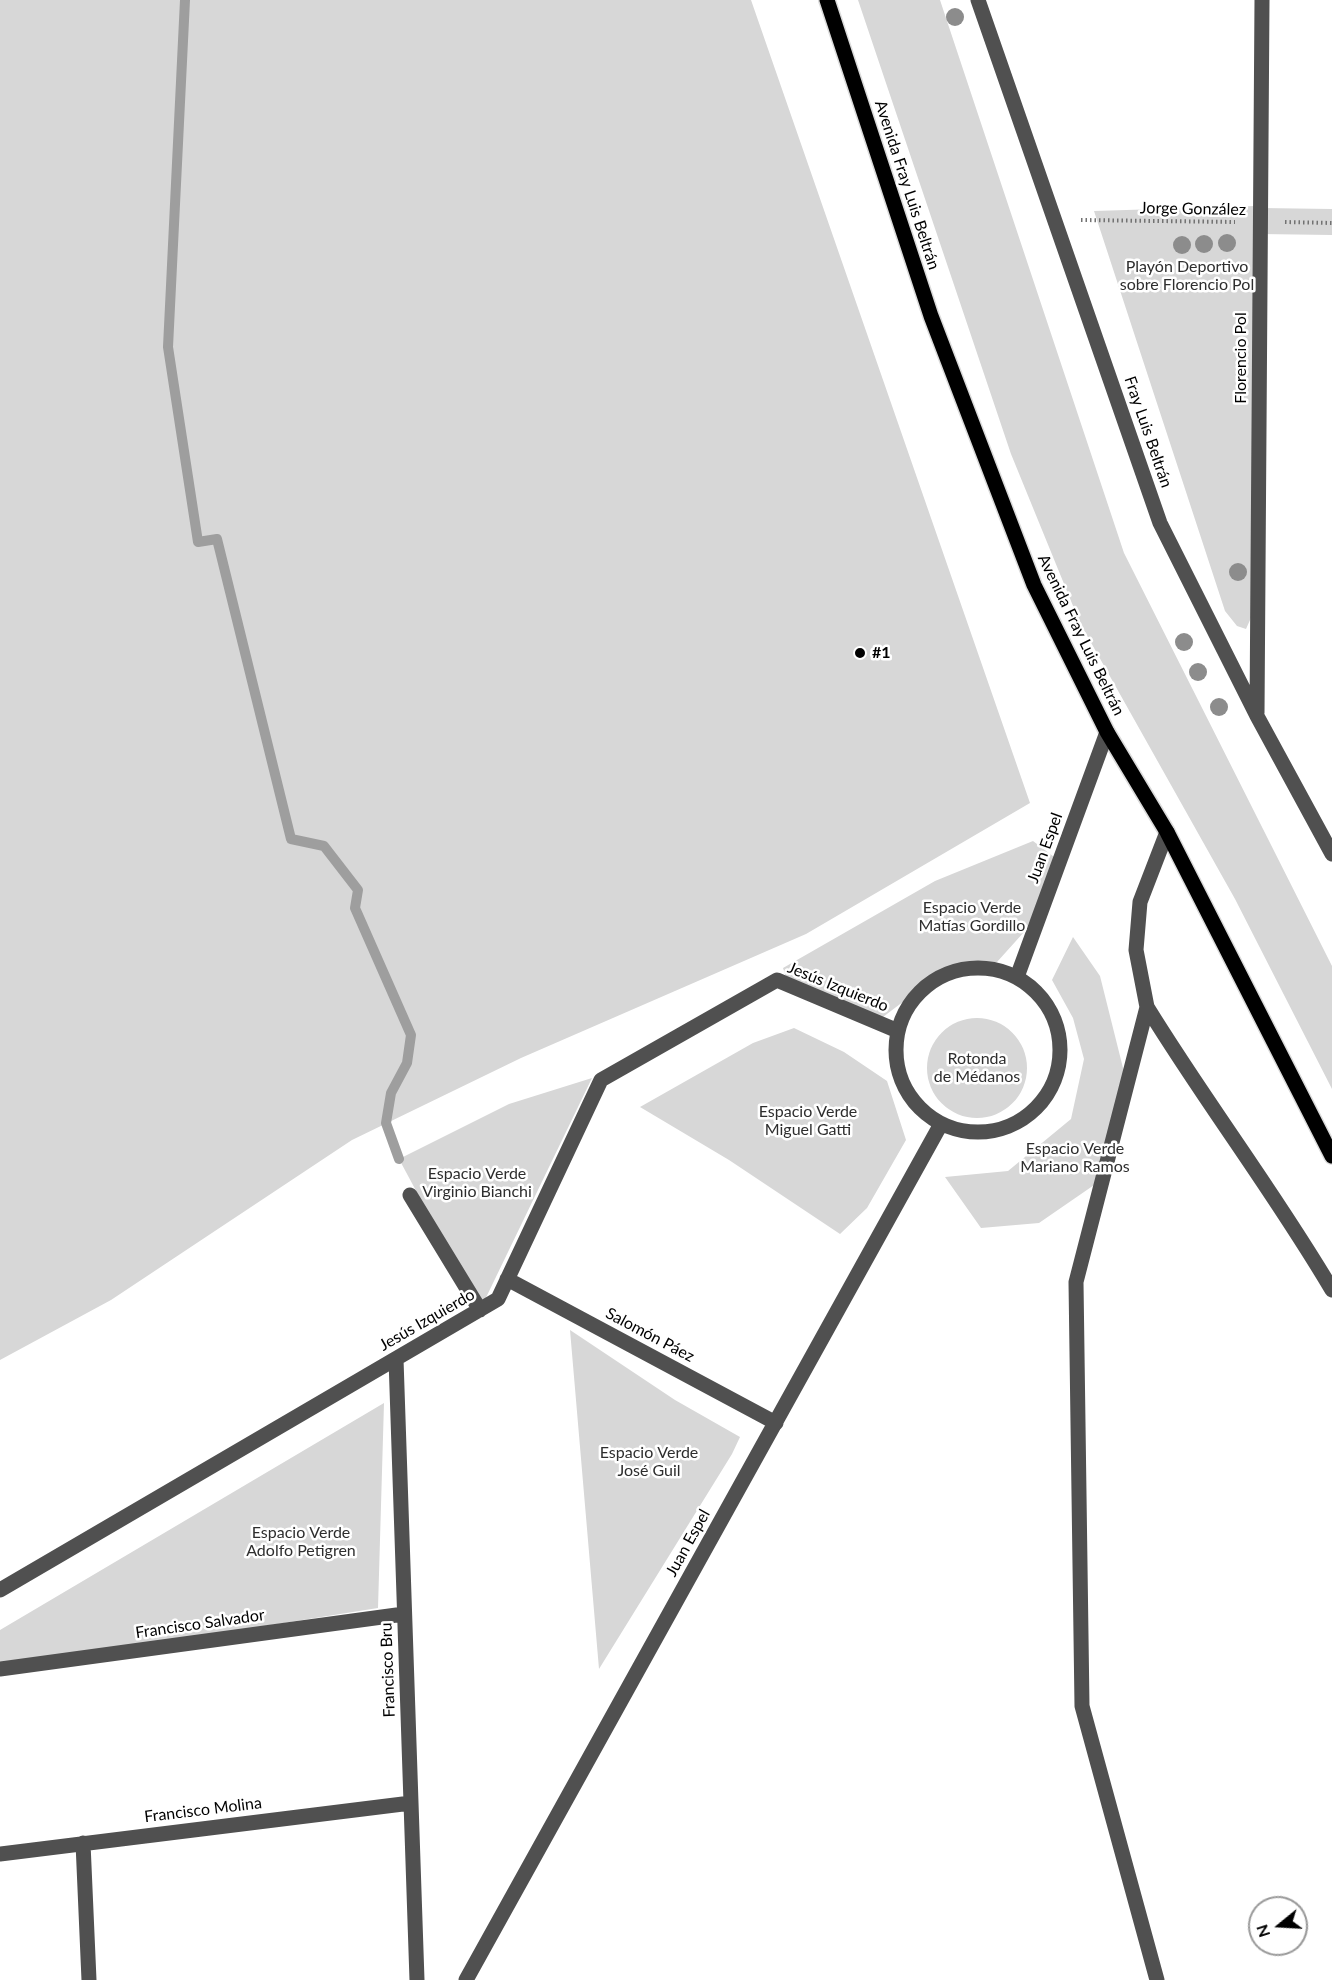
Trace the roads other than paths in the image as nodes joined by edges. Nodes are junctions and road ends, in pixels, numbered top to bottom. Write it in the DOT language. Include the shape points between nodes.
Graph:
graph roads {
  1 [pos="826,0"];
  2 [pos="978,0"];
  3 [pos="1262,0"];
  4 [pos="1257,716"];
  5 [pos="1107,732"];
  6 [pos="1167,832"];
  7 [pos="1332,854"];
  8 [pos="1017,977"];
  9 [pos="1147,1008"];
  10 [pos="898,1031"];
  11 [pos="941,1124"];
  12 [pos="1332,1156"];
  13 [pos="410,1195"];
  14 [pos="507,1279"];
  15 [pos="1332,1290"];
  16 [pos="480,1310"];
  17 [pos="396,1359"];
  18 [pos="776,1423"];
  19 [pos="0,1590"];
  20 [pos="404,1614"];
  21 [pos="0,1669"];
  22 [pos="411,1803"];
  23 [pos="83,1843"];
  24 [pos="0,1854"];
  25 [pos="89,1980"];
  26 [pos="417,1980"];
  27 [pos="466,1980"];
  28 [pos="1157,1980"];
  1 -- 5 [label="main road, Avenida Fray Luis Beltrán" via="931,316 1025,563"];
  2 -- 4 [label="street, Fray Luis Beltrán" via="1160,523"];
  3 -- 4 [label="street, Florencio Pol"];
  4 -- 7 [label="street, Fray Luis Beltrán"];
  5 -- 6 [label="main road, Avenida Fray Luis Beltrán"];
  5 -- 8 [label="street, Juan Espel"];
  6 -- 9 [label="street" via="1140,902 1136,950"];
  6 -- 12 [label="main road, Avenida Fray Luis Beltrán"];
  8 -- 10 [label="street" via="993,969 968,968 944,975 923,988 907,1008"];
  8 -- 11 [label="street" via="1039,995 1055,1019 1061,1047 1057,1075 1044,1100 1023,1120 997,1131 968,1132"];
  9 -- 15 [label="street" via="1294,1226"];
  9 -- 28 [label="street" via="1076,1282 1082,1706"];
  10 -- 11 [label="street" via="896,1058 904,1085 919,1108"];
  10 -- 14 [label="street, Jesús Izquierdo" via="777,980 601,1080"];
  11 -- 18 [label="street, Juan Espel"];
  13 -- 16 [label="street"];
  14 -- 16 [label="street, Jesús Izquierdo" via="498,1299"];
  14 -- 18 [label="street, Salomón Páez"];
  16 -- 17 [label="street, Jesús Izquierdo"];
  17 -- 19 [label="street, Jesús Izquierdo"];
  17 -- 20 [label="street, Francisco Bru"];
  18 -- 27 [label="street, Juan Espel"];
  20 -- 21 [label="street, Francisco Salvador"];
  20 -- 22 [label="street, Francisco Bru"];
  22 -- 23 [label="street, Francisco Molina"];
  22 -- 26 [label="street, Francisco Bru"];
  23 -- 24 [label="street, Francisco Molina"];
  23 -- 25 [label="street"];
}
